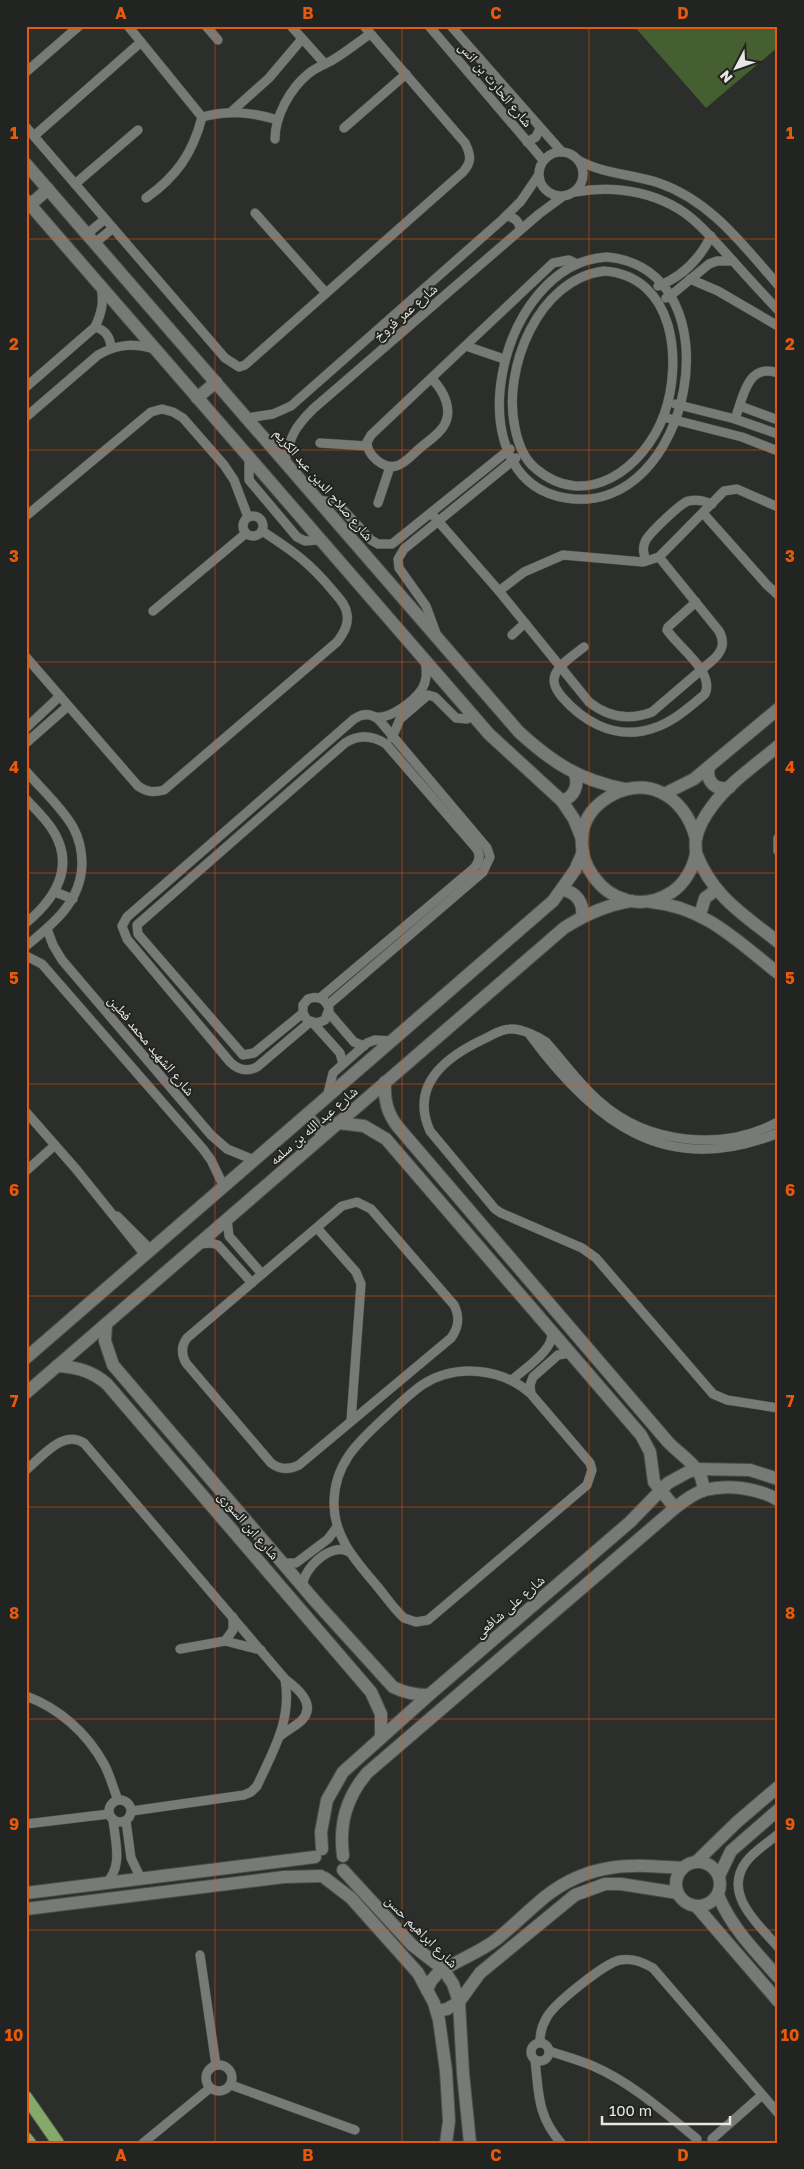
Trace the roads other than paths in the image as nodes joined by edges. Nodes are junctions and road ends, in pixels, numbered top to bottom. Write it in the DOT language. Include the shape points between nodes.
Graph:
graph roads {
  1 [pos="79,26"];
  2 [pos="128,26"];
  3 [pos="206,26"];
  4 [pos="291,26"];
  5 [pos="364,26"];
  6 [pos="429,26"];
  7 [pos="451,26"];
  8 [pos="370,34"];
  9 [pos="302,39"];
  10 [pos="218,40"];
  11 [pos="141,42"];
  12 [pos="325,64"];
  13 [pos="26,72"];
  14 [pos="406,74"];
  15 [pos="231,112"];
  16 [pos="202,117"];
  17 [pos="278,120"];
  18 [pos="26,127"];
  19 [pos="344,128"];
  20 [pos="540,128"];
  21 [pos="138,130"];
  22 [pos="34,136"];
  23 [pos="275,139"];
  24 [pos="527,142"];
  25 [pos="562,152"];
  26 [pos="543,160"];
  27 [pos="578,160"];
  28 [pos="26,164"];
  29 [pos="538,176"];
  30 [pos="76,184"];
  31 [pos="48,189"];
  32 [pos="575,192"];
  33 [pos="562,197"];
  34 [pos="146,198"];
  35 [pos="28,202"];
  36 [pos="255,213"];
  37 [pos="506,216"];
  38 [pos="105,219"];
  39 [pos="113,228"];
  40 [pos="520,230"];
  41 [pos="711,236"];
  42 [pos="91,238"];
  43 [pos="733,261"];
  44 [pos="577,264"];
  45 [pos="690,279"];
  46 [pos="663,284"];
  47 [pos="778,285"];
  48 [pos="100,286"];
  49 [pos="650,290"];
  50 [pos="326,293"];
  51 [pos="670,296"];
  52 [pos="658,300"];
  53 [pos="778,310"];
  54 [pos="778,326"];
  55 [pos="95,327"];
  56 [pos="466,346"];
  57 [pos="111,347"];
  58 [pos="154,349"];
  59 [pos="504,359"];
  60 [pos="778,373"];
  61 [pos="432,379"];
  62 [pos="216,382"];
  63 [pos="26,387"];
  64 [pos="197,398"];
  65 [pos="295,402"];
  66 [pos="668,402"];
  67 [pos="681,406"];
  68 [pos="740,406"];
  69 [pos="307,415"];
  70 [pos="663,416"];
  71 [pos="26,417"];
  72 [pos="247,418"];
  73 [pos="735,419"];
  74 [pos="676,420"];
  75 [pos="778,420"];
  76 [pos="778,434"];
  77 [pos="320,443"];
  78 [pos="518,443"];
  79 [pos="367,446"];
  80 [pos="507,451"];
  81 [pos="778,451"];
  82 [pos="523,454"];
  83 [pos="249,458"];
  84 [pos="512,461"];
  85 [pos="285,462"];
  86 [pos="390,467"];
  87 [pos="319,500"];
  88 [pos="378,503"];
  89 [pos="269,504"];
  90 [pos="712,504"];
  91 [pos="778,507"];
  92 [pos="276,513"];
  93 [pos="431,513"];
  94 [pos="703,513"];
  95 [pos="26,516"];
  96 [pos="251,516"];
  97 [pos="438,521"];
  98 [pos="263,527"];
  99 [pos="245,534"];
  100 [pos="319,540"];
  101 [pos="659,557"];
  102 [pos="646,561"];
  103 [pos="499,591"];
  104 [pos="778,594"];
  105 [pos="696,602"];
  106 [pos="153,611"];
  107 [pos="525,623"];
  108 [pos="512,635"];
  109 [pos="437,637"];
  110 [pos="584,647"];
  111 [pos="26,657"];
  112 [pos="424,658"];
  113 [pos="560,667"];
  114 [pos="702,670"];
  115 [pos="423,686"];
  116 [pos="431,695"];
  117 [pos="60,696"];
  118 [pos="68,706"];
  119 [pos="778,709"];
  120 [pos="473,715"];
  121 [pos="376,717"];
  122 [pos="26,728"];
  123 [pos="393,737"];
  124 [pos="26,743"];
  125 [pos="386,744"];
  126 [pos="778,746"];
  127 [pos="709,767"];
  128 [pos="26,771"];
  129 [pos="575,774"];
  130 [pos="730,787"];
  131 [pos="625,790"];
  132 [pos="664,794"];
  133 [pos="26,799"];
  134 [pos="562,801"];
  135 [pos="257,803"];
  136 [pos="265,812"];
  137 [pos="582,838"];
  138 [pos="696,838"];
  139 [pos="778,838"];
  140 [pos="778,851"];
  141 [pos="583,852"];
  142 [pos="696,853"];
  143 [pos="563,890"];
  144 [pos="716,890"];
  145 [pos="55,892"];
  146 [pos="73,899"];
  147 [pos="631,901"];
  148 [pos="646,902"];
  149 [pos="437,905"];
  150 [pos="700,915"];
  151 [pos="582,916"];
  152 [pos="26,923"];
  153 [pos="47,929"];
  154 [pos="778,942"];
  155 [pos="26,946"];
  156 [pos="26,956"];
  157 [pos="778,973"];
  158 [pos="182,985"];
  159 [pos="172,993"];
  160 [pos="320,998"];
  161 [pos="196,1002"];
  162 [pos="328,1009"];
  163 [pos="187,1011"];
  164 [pos="303,1013"];
  165 [pos="312,1022"];
  166 [pos="394,1041"];
  167 [pos="364,1046"];
  168 [pos="343,1064"];
  169 [pos="385,1082"];
  170 [pos="326,1098"];
  171 [pos="26,1112"];
  172 [pos="607,1113"];
  173 [pos="307,1116"];
  174 [pos="778,1122"];
  175 [pos="338,1124"];
  176 [pos="778,1133"];
  177 [pos="324,1135"];
  178 [pos="55,1145"];
  179 [pos="254,1160"];
  180 [pos="26,1171"];
  181 [pos="224,1187"];
  182 [pos="227,1219"];
  183 [pos="317,1228"];
  184 [pos="198,1244"];
  185 [pos="148,1253"];
  186 [pos="262,1274"];
  187 [pos="252,1282"];
  188 [pos="106,1324"];
  189 [pos="551,1331"];
  190 [pos="571,1353"];
  191 [pos="26,1358"];
  192 [pos="529,1365"];
  193 [pos="57,1366"];
  194 [pos="537,1374"];
  195 [pos="512,1380"];
  196 [pos="26,1393"];
  197 [pos="531,1394"];
  198 [pos="778,1408"];
  199 [pos="351,1421"];
  200 [pos="200,1467"];
  201 [pos="27,1468"];
  202 [pos="697,1469"];
  203 [pos="188,1478"];
  204 [pos="778,1478"];
  205 [pos="659,1490"];
  206 [pos="703,1491"];
  207 [pos="778,1500"];
  208 [pos="675,1508"];
  209 [pos="337,1527"];
  210 [pos="349,1552"];
  211 [pos="283,1563"];
  212 [pos="303,1586"];
  213 [pos="315,1601"];
  214 [pos="303,1611"];
  215 [pos="233,1616"];
  216 [pos="225,1641"];
  217 [pos="180,1649"];
  218 [pos="261,1650"];
  219 [pos="285,1678"];
  220 [pos="429,1695"];
  221 [pos="26,1696"];
  222 [pos="279,1737"];
  223 [pos="381,1738"];
  224 [pos="778,1787"];
  225 [pos="118,1800"];
  226 [pos="132,1810"];
  227 [pos="778,1810"];
  228 [pos="111,1817"];
  229 [pos="126,1821"];
  230 [pos="26,1824"];
  231 [pos="778,1834"];
  232 [pos="318,1853"];
  233 [pos="342,1856"];
  234 [pos="696,1862"];
  235 [pos="683,1868"];
  236 [pos="343,1870"];
  237 [pos="719,1876"];
  238 [pos="323,1877"];
  239 [pos="141,1879"];
  240 [pos="105,1884"];
  241 [pos="26,1893"];
  242 [pos="678,1893"];
  243 [pos="144,1894"];
  244 [pos="718,1894"];
  245 [pos="696,1907"];
  246 [pos="26,1909"];
  247 [pos="778,1947"];
  248 [pos="200,1955"];
  249 [pos="443,1969"];
  250 [pos="778,1978"];
  251 [pos="427,1990"];
  252 [pos="778,2001"];
  253 [pos="459,2002"];
  254 [pos="437,2011"];
  255 [pos="540,2042"];
  256 [pos="550,2051"];
  257 [pos="535,2060"];
  258 [pos="216,2065"];
  259 [pos="231,2085"];
  260 [pos="210,2088"];
  261 [pos="762,2094"];
  262 [pos="26,2097"];
  263 [pos="778,2113"];
  264 [pos="355,2130"];
  265 [pos="26,2138"];
  266 [pos="696,2141"];
  267 [pos="713,2141"];
  268 [pos="30,2143"];
  269 [pos="58,2143"];
  270 [pos="144,2143"];
  271 [pos="446,2143"];
  272 [pos="470,2143"];
  273 [pos="561,2143"];
  1 -- 13 [label="street"];
  2 -- 11 [label="street"];
  3 -- 10 [label="street"];
  4 -- 9 [label="street"];
  5 -- 8 [label="street"];
  6 -- 24 [label="street, شارع الحارث بن انس"];
  7 -- 20 [label="street, شارع الحارث بن انس"];
  8 -- 12 [label="street"];
  8 -- 14 [label="street"];
  9 -- 12 [label="street"];
  9 -- 15 [label="street" via="269,78"];
  11 -- 16 [label="street"];
  11 -- 22 [label="street"];
  12 -- 17 [label="street" via="298,84"];
  14 -- 19 [label="street"];
  14 -- 50 [label="street" via="465,143 470,160 463,172"];
  15 -- 16 [label="street"];
  15 -- 17 [label="street"];
  16 -- 34 [label="street" via="192,149 183,164"];
  17 -- 23 [label="street"];
  18 -- 22 [label="street"];
  20 -- 24 [label="street" via="536,137"];
  20 -- 25 [label="street, شارع الحارث بن انس"];
  21 -- 30 [label="street"];
  22 -- 30 [label="street"];
  24 -- 26 [label="street, شارع الحارث بن انس"];
  25 -- 26 [label="street"];
  25 -- 27 [label="street"];
  26 -- 29 [label="street"];
  27 -- 32 [label="street" via="583,173"];
  27 -- 47 [label="street" via="598,169 661,184 693,199 721,220"];
  28 -- 31 [label="street, شارع صلاح الدين عبد الكريم"];
  29 -- 33 [label="street" via="543,189"];
  29 -- 37 [label="street, شارع عمر فروخ"];
  30 -- 38 [label="street"];
  31 -- 35 [label="street"];
  31 -- 42 [label="street, شارع صلاح الدين عبد الكريم"];
  32 -- 33 [label="street"];
  32 -- 41 [label="street" via="596,189 654,197 683,211"];
  33 -- 40 [label="street, شارع عمر فروخ"];
  35 -- 48 [label="street"];
  36 -- 50 [label="street"];
  37 -- 40 [label="street" via="515,219"];
  37 -- 65 [label="street, شارع عمر فروخ"];
  38 -- 39 [label="street"];
  38 -- 42 [label="street"];
  39 -- 42 [label="street"];
  39 -- 50 [label="street" via="225,358 239,367"];
  40 -- 69 [label="street, شارع عمر فروخ"];
  41 -- 43 [label="street"];
  41 -- 46 [label="street" via="690,266"];
  42 -- 62 [label="street, شارع صلاح الدين عبد الكريم"];
  43 -- 45 [label="street" via="709,264"];
  43 -- 53 [label="street"];
  44 -- 46 [label="street" via="597,258 618,258 642,267"];
  44 -- 56 [label="street" via="569,260 553,263"];
  44 -- 59 [label="street" via="560,275 531,304"];
  45 -- 51 [label="street"];
  45 -- 54 [label="street" via="718,290"];
  46 -- 49 [label="street"];
  46 -- 51 [label="street"];
  48 -- 55 [label="street" via="104,300"];
  48 -- 58 [label="street"];
  49 -- 52 [label="street"];
  49 -- 78 [label="street" via="629,275 592,272 561,291 544,308 521,349 515,372 513,420"];
  51 -- 52 [label="street"];
  51 -- 67 [label="street" via="679,317 687,354 686,385"];
  52 -- 66 [label="street" via="668,325 672,350"];
  55 -- 57 [label="street" via="105,332"];
  55 -- 63 [label="street"];
  56 -- 59 [label="street"];
  56 -- 61 [label="street"];
  57 -- 58 [label="street" via="126,344"];
  57 -- 71 [label="street"];
  58 -- 64 [label="street"];
  59 -- 80 [label="street" via="500,405"];
  60 -- 68 [label="street" via="768,369 756,374 749,381"];
  61 -- 79 [label="street" via="371,435"];
  61 -- 86 [label="street" via="442,390 447,404 442,428 403,463"];
  62 -- 64 [label="street"];
  62 -- 72 [label="street, شارع صلاح الدين عبد الكريم"];
  64 -- 83 [label="street"];
  65 -- 69 [label="street"];
  65 -- 72 [label="street, شارع عمر فروخ" via="283,411"];
  66 -- 67 [label="street"];
  66 -- 70 [label="street"];
  67 -- 73 [label="street"];
  67 -- 74 [label="street"];
  68 -- 73 [label="street"];
  68 -- 75 [label="street"];
  69 -- 85 [label="street, شارع عمر فروخ" via="289,440"];
  70 -- 74 [label="street"];
  70 -- 82 [label="street" via="645,447 626,467 603,483 588,486 558,483 544,476"];
  72 -- 85 [label="street, شارع صلاح الدين عبد الكريم"];
  73 -- 76 [label="street"];
  74 -- 81 [label="street" via="742,437"];
  74 -- 84 [label="street" via="663,447 642,472 614,493 598,497 581,500 549,494 521,474"];
  77 -- 79 [label="street"];
  78 -- 80 [label="street"];
  78 -- 82 [label="street"];
  79 -- 86 [label="street" via="376,459"];
  80 -- 84 [label="street"];
  80 -- 93 [label="street"];
  82 -- 84 [label="street"];
  83 -- 89 [label="street" via="249,480"];
  83 -- 100 [label="street"];
  84 -- 97 [label="street"];
  85 -- 87 [label="street, شارع صلاح الدين عبد الكريم"];
  86 -- 88 [label="street"];
  87 -- 93 [label="street" via="338,503 372,540 386,545 396,542"];
  87 -- 109 [label="street, شارع صلاح الدين عبد الكريم"];
  89 -- 92 [label="street"];
  89 -- 96 [label="street"];
  90 -- 91 [label="street" via="724,492 737,489"];
  90 -- 94 [label="street"];
  90 -- 102 [label="street" via="687,501 645,541 643,552"];
  92 -- 98 [label="street"];
  92 -- 100 [label="street" via="300,540"];
  93 -- 97 [label="street"];
  94 -- 101 [label="street"];
  94 -- 104 [label="street" via="766,585"];
  95 -- 96 [label="street" via="151,412 162,409 183,418 224,465"];
  96 -- 98 [label="street" via="260,519"];
  96 -- 99 [label="street" via="243,522"];
  97 -- 103 [label="street"];
  97 -- 109 [label="street" via="404,549 398,560 426,606"];
  98 -- 99 [label="street" via="256,536"];
  98 -- 118 [label="street" via="315,569 344,604 347,625 337,642 164,790 146,791 138,786"];
  99 -- 106 [label="street"];
  100 -- 112 [label="street"];
  101 -- 102 [label="street"];
  101 -- 105 [label="street"];
  102 -- 103 [label="street" via="563,555 524,572"];
  103 -- 107 [label="street"];
  105 -- 114 [label="street" via="720,631 723,645 720,653"];
  105 -- 114 [label="street" via="667,630"];
  107 -- 108 [label="street"];
  107 -- 113 [label="street"];
  109 -- 129 [label="street, شارع صلاح الدين عبد الكريم" via="519,732 557,764"];
  110 -- 113 [label="street"];
  111 -- 117 [label="street"];
  112 -- 115 [label="street"];
  112 -- 120 [label="street"];
  113 -- 114 [label="street" via="598,709 629,718 652,712"];
  113 -- 114 [label="street" via="554,682 557,691 576,712 590,722 624,732 659,726 682,713 708,689 707,677"];
  115 -- 116 [label="street" via="430,688"];
  115 -- 121 [label="street" via="395,713"];
  116 -- 120 [label="street" via="456,718 463,720"];
  116 -- 123 [label="street" via="400,719"];
  117 -- 118 [label="street"];
  117 -- 122 [label="street"];
  118 -- 124 [label="street"];
  119 -- 127 [label="street"];
  120 -- 134 [label="street" via="503,748"];
  121 -- 123 [label="street"];
  121 -- 135 [label="street" via="364,714 354,719"];
  123 -- 125 [label="street"];
  123 -- 149 [label="street" via="489,852 489,862 482,872"];
  125 -- 136 [label="street" via="373,737 352,739"];
  125 -- 149 [label="street" via="478,852 477,866"];
  126 -- 130 [label="street"];
  127 -- 130 [label="street" via="707,774 712,784"];
  127 -- 132 [label="street"];
  128 -- 146 [label="street" via="64,815 79,841 82,872"];
  129 -- 131 [label="street, شارع صلاح الدين عبد الكريم"];
  129 -- 134 [label="street" via="576,788 570,797"];
  130 -- 138 [label="street" via="713,805"];
  131 -- 132 [label="street" via="652,789"];
  131 -- 137 [label="street" via="612,794 596,808"];
  132 -- 138 [label="street" via="686,812"];
  133 -- 145 [label="street" via="51,828 59,843 63,860"];
  134 -- 137 [label="street"];
  135 -- 136 [label="street"];
  135 -- 159 [label="street" via="124,921 122,931 126,939"];
  136 -- 158 [label="street" via="137,924 138,934"];
  137 -- 141 [label="street"];
  138 -- 142 [label="street"];
  139 -- 140 [label="street"];
  141 -- 143 [label="street, شارع عبد الله بن سلمه"];
  141 -- 147 [label="street" via="590,873 604,890"];
  142 -- 144 [label="street" via="702,870"];
  142 -- 148 [label="street" via="692,868 679,886 660,898"];
  143 -- 151 [label="street" via="579,900"];
  143 -- 166 [label="street, شارع عبد الله بن سلمه"];
  144 -- 150 [label="street" via="703,902"];
  144 -- 154 [label="street"];
  145 -- 146 [label="street"];
  145 -- 152 [label="street"];
  146 -- 153 [label="street"];
  147 -- 148 [label="street"];
  147 -- 151 [label="street, شارع عبد الله بن سلمه" via="612,904"];
  148 -- 150 [label="street" via="666,904"];
  149 -- 160 [label="street"];
  149 -- 162 [label="street"];
  150 -- 157 [label="street" via="722,928"];
  151 -- 169 [label="street, شارع عبد الله بن سلمه"];
  153 -- 155 [label="street"];
  153 -- 179 [label="street, شارع الشهيد محمد فطين" via="62,960 211,1135 227,1149"];
  156 -- 181 [label="street, شارع الشهيد محمد فطين" via="42,964 203,1148"];
  158 -- 159 [label="street"];
  158 -- 161 [label="street"];
  159 -- 163 [label="street"];
  160 -- 162 [label="street"];
  160 -- 164 [label="street" via="308,999 303,1005"];
  161 -- 163 [label="street"];
  161 -- 164 [label="street" via="239,1052 247,1055 254,1053"];
  162 -- 165 [label="street" via="321,1022"];
  162 -- 167 [label="street" via="351,1038"];
  163 -- 165 [label="street" via="235,1066 246,1070 257,1067"];
  164 -- 165 [label="street"];
  165 -- 168 [label="street" via="340,1053"];
  166 -- 167 [label="street" via="375,1040"];
  166 -- 170 [label="street, شارع عبد الله بن سلمه"];
  167 -- 168 [label="street"];
  168 -- 170 [label="street" via="333,1073"];
  169 -- 175 [label="street, شارع عبد الله بن سلمه"];
  169 -- 202 [label="street" via="388,1111 398,1127 668,1442"];
  170 -- 173 [label="street, شارع عبد الله بن سلمه"];
  171 -- 178 [label="street"];
  172 -- 174 [label="street" via="650,1131 698,1140 742,1136"];
  172 -- 176 [label="street" via="642,1137 682,1147 732,1146"];
  172 -- 198 [label="street" via="546,1042 514,1029 503,1030 468,1046 443,1065 426,1090 423,1104 424,1118 430,1131 501,1213 582,1248 596,1258 714,1394 727,1400"];
  173 -- 177 [label="street"];
  173 -- 179 [label="street, شارع عبد الله بن سلمه"];
  175 -- 177 [label="street, شارع عبد الله بن سلمه"];
  175 -- 189 [label="street" via="364,1126 386,1139"];
  177 -- 182 [label="street, شارع عبد الله بن سلمه"];
  178 -- 180 [label="street"];
  178 -- 185 [label="street" via="109,1210 132,1228"];
  179 -- 181 [label="street, شارع عبد الله بن سلمه"];
  181 -- 185 [label="street, شارع عبد الله بن سلمه"];
  182 -- 184 [label="street, شارع عبد الله بن سلمه"];
  182 -- 186 [label="street" via="229,1236"];
  183 -- 186 [label="street"];
  183 -- 199 [label="street" via="360,1280"];
  183 -- 199 [label="street" via="346,1204 357,1202 367,1206 454,1305 458,1316 457,1328 451,1338"];
  184 -- 187 [label="street" via="218,1245"];
  184 -- 188 [label="street, شارع عبد الله بن سلمه"];
  185 -- 191 [label="street, شارع عبد الله بن سلمه"];
  186 -- 187 [label="street"];
  187 -- 199 [label="street" via="187,1338 182,1346 184,1360 271,1463 281,1468 299,1465"];
  188 -- 193 [label="street, شارع عبد الله بن سلمه"];
  188 -- 200 [label="street, شارع ابن السورى" via="105,1341 113,1365"];
  189 -- 190 [label="street"];
  189 -- 192 [label="street" via="550,1345"];
  190 -- 194 [label="street" via="558,1355"];
  190 -- 205 [label="street" via="647,1443 654,1482"];
  192 -- 194 [label="street"];
  192 -- 195 [label="street"];
  193 -- 196 [label="street, شارع عبد الله بن سلمه"];
  193 -- 203 [label="street, شارع ابن السورى" via="80,1368 100,1377"];
  194 -- 197 [label="street" via="531,1381"];
  195 -- 197 [label="street"];
  195 -- 209 [label="street" via="464,1371 437,1378 412,1392 357,1443 342,1464 335,1489"];
  197 -- 210 [label="street" via="590,1463 591,1478 582,1490 434,1616 422,1622 410,1621 399,1614"];
  200 -- 203 [label="street"];
  200 -- 211 [label="street, شارع ابن السورى"];
  201 -- 215 [label="street" via="67,1438 76,1438 84,1443"];
  202 -- 204 [label="street, شارع على شافعى" via="750,1470"];
  202 -- 205 [label="street, شارع على شافعى"];
  202 -- 206 [label="street"];
  203 -- 214 [label="street, شارع ابن السورى"];
  205 -- 208 [label="street"];
  205 -- 220 [label="street, شارع على شافعى" via="630,1522"];
  206 -- 207 [label="street" via="738,1488"];
  206 -- 208 [label="street"];
  208 -- 233 [label="street" via="366,1773 344,1812"];
  209 -- 210 [label="street"];
  209 -- 211 [label="street" via="328,1539 296,1563"];
  210 -- 212 [label="street" via="340,1548 331,1550 306,1572"];
  211 -- 212 [label="street, شارع ابن السورى"];
  212 -- 213 [label="street, شارع ابن السورى"];
  213 -- 214 [label="street"];
  213 -- 220 [label="street, شارع ابن السورى" via="393,1687 404,1693"];
  214 -- 223 [label="street, شارع ابن السورى" via="374,1697 381,1714"];
  215 -- 216 [label="street" via="232,1630"];
  215 -- 218 [label="street"];
  216 -- 217 [label="street"];
  216 -- 218 [label="street"];
  218 -- 219 [label="street"];
  219 -- 222 [label="street" via="287,1708"];
  219 -- 222 [label="street" via="302,1693 307,1706 302,1720"];
  220 -- 223 [label="street, شارع على شافعى"];
  221 -- 225 [label="street" via="57,1712 91,1744 104,1764"];
  222 -- 226 [label="street" via="257,1786 251,1792"];
  223 -- 232 [label="street, شارع على شافعى" via="355,1760 334,1786 323,1816"];
  224 -- 234 [label="street"];
  225 -- 226 [label="street" via="127,1802"];
  225 -- 228 [label="street" via="112,1804"];
  226 -- 229 [label="street"];
  227 -- 237 [label="street" via="731,1851"];
  228 -- 229 [label="street"];
  228 -- 230 [label="street"];
  228 -- 240 [label="street" via="117,1860 115,1871"];
  229 -- 239 [label="street" via="131,1858"];
  231 -- 247 [label="street" via="747,1860 738,1884 746,1909"];
  232 -- 233 [label="street" via="334,1848"];
  232 -- 238 [label="street" via="314,1868"];
  232 -- 239 [label="street"];
  233 -- 236 [label="street"];
  234 -- 235 [label="street"];
  234 -- 237 [label="street" via="705,1863"];
  235 -- 242 [label="street" via="676,1884"];
  235 -- 249 [label="street" via="625,1865 583,1874 546,1896 496,1939"];
  236 -- 238 [label="street" via="336,1877"];
  236 -- 249 [label="street, شارع ابراهيم حسن" via="412,1945"];
  237 -- 244 [label="street"];
  238 -- 243 [label="street" via="284,1877"];
  238 -- 251 [label="street, شارع ابراهيم حسن" via="351,1898 418,1974"];
  239 -- 240 [label="street"];
  239 -- 243 [label="street"];
  240 -- 241 [label="street"];
  242 -- 245 [label="street" via="688,1905"];
  242 -- 253 [label="street" via="605,1884 575,1895 480,1973"];
  243 -- 246 [label="street"];
  244 -- 245 [label="street" via="705,1906"];
  244 -- 250 [label="street" via="735,1928"];
  245 -- 252 [label="street"];
  248 -- 258 [label="street"];
  249 -- 251 [label="street" via="433,1976"];
  249 -- 253 [label="street, شارع ابراهيم حسن"];
  251 -- 254 [label="street, شارع ابراهيم حسن"];
  253 -- 254 [label="street"];
  253 -- 272 [label="street, شارع ابراهيم حسن"];
  254 -- 271 [label="street, شارع ابراهيم حسن" via="450,2121"];
  255 -- 256 [label="street"];
  255 -- 257 [label="street" via="531,2049"];
  255 -- 261 [label="street" via="543,2024 553,2008 598,1972 618,1960 643,1962 653,1968"];
  256 -- 257 [label="street" via="545,2060"];
  256 -- 266 [label="street" via="594,2067 620,2081 648,2099"];
  257 -- 273 [label="street" via="541,2110"];
  258 -- 259 [label="street" via="229,2068 233,2076"];
  258 -- 260 [label="street" via="206,2074"];
  259 -- 260 [label="street" via="221,2091"];
  259 -- 264 [label="street"];
  260 -- 270 [label="street"];
  261 -- 263 [label="street"];
  261 -- 267 [label="street"];
  262 -- 269 [label="main road"];
  265 -- 268 [label="main road"];
  266 -- 267 [label="street" via="704,2134"];
}
